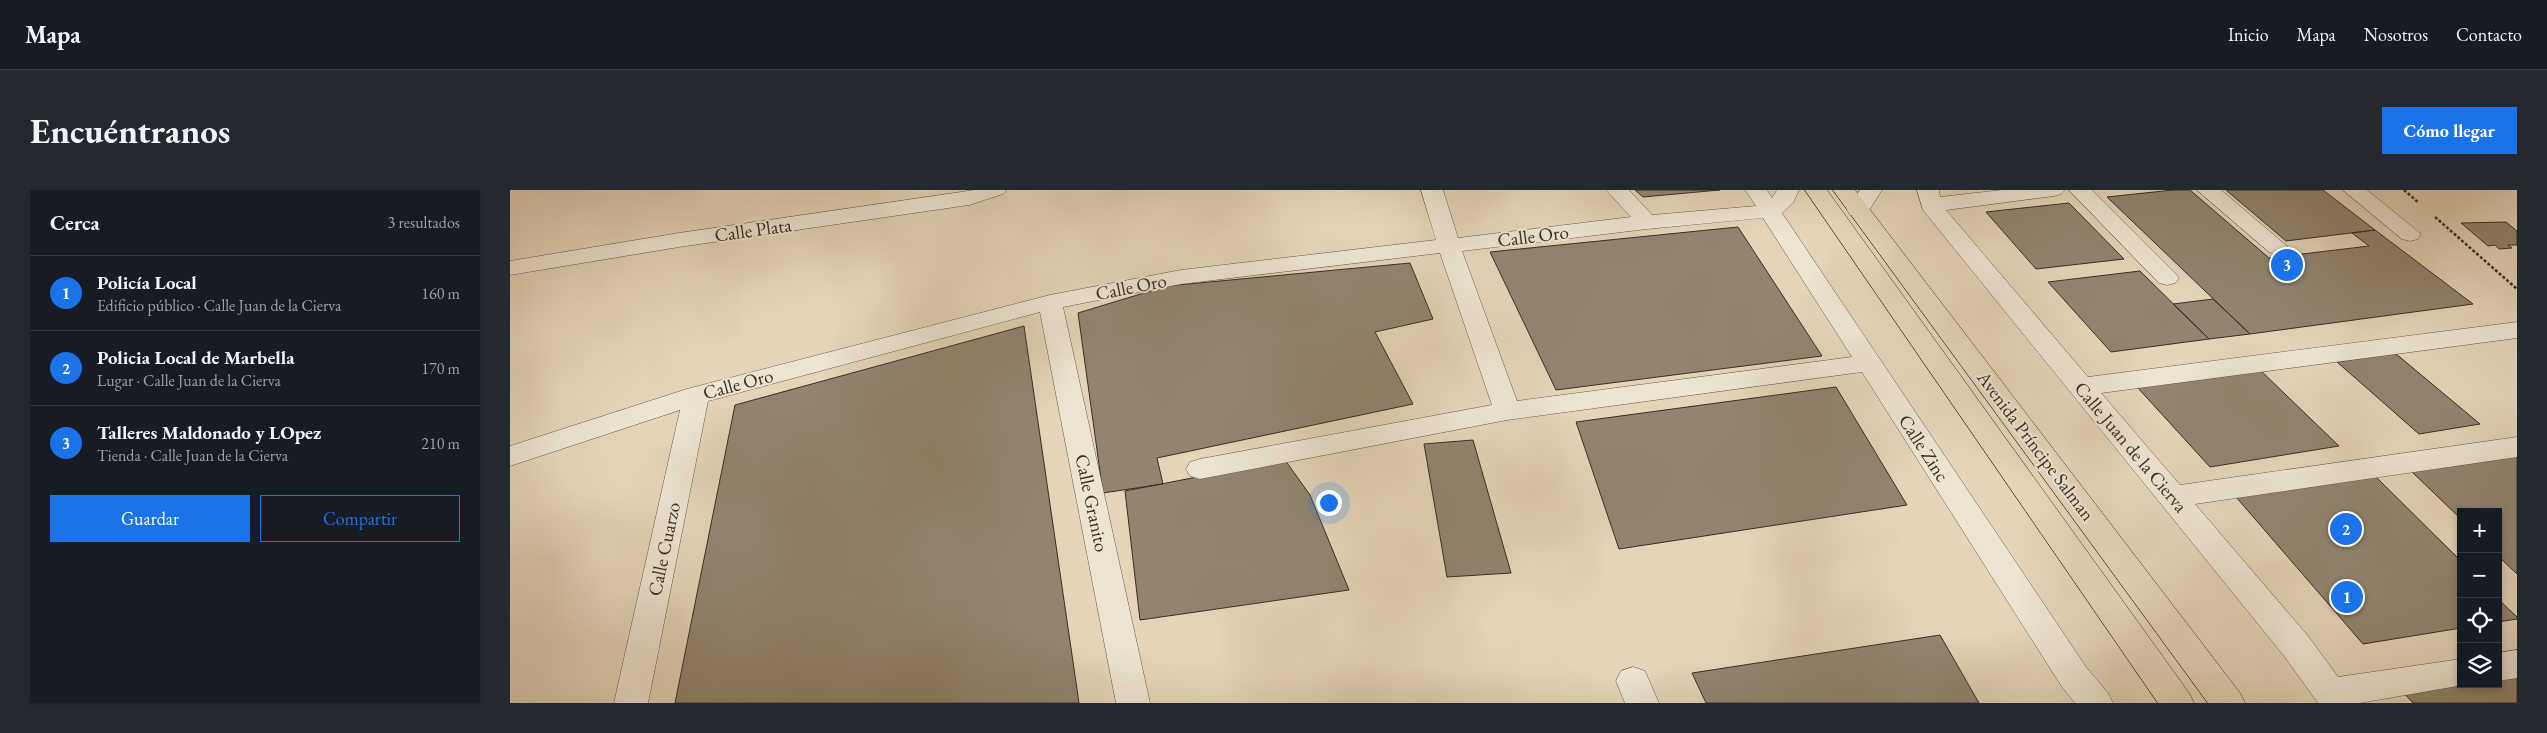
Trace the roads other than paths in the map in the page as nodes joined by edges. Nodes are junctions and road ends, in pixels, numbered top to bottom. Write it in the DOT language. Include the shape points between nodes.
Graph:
graph roads {
  1 [pos="996,190"];
  2 [pos="1432,190"];
  3 [pos="1617,190"];
  4 [pos="1788,190"];
  5 [pos="1816,190"];
  6 [pos="2054,190"];
  7 [pos="2080,190"];
  8 [pos="2208,190"];
  9 [pos="2354,190"];
  10 [pos="1858,197"];
  11 [pos="1930,198"];
  12 [pos="1764,201"];
  13 [pos="1647,222"];
  14 [pos="2410,234"];
  15 [pos="1449,246"];
  16 [pos="2277,247"];
  17 [pos="510,268"];
  18 [pos="2167,278"];
  19 [pos="1050,302"];
  20 [pos="2517,330"];
  21 [pos="1868,363"];
  22 [pos="2081,387"];
  23 [pos="696,395"];
  24 [pos="1507,412"];
  25 [pos="2517,447"];
  26 [pos="510,456"];
  27 [pos="1200,468"];
  28 [pos="2172,496"];
  29 [pos="2517,664"];
  30 [pos="2502,666"];
  31 [pos="2457,674"];
  32 [pos="2334,698"];
  33 [pos="632,703"];
  34 [pos="1133,703"];
  35 [pos="2096,703"];
  36 [pos="2177,703"];
  37 [pos="2228,703"];
  1 -- 17 [label="street, Calle Plata" via="969,199 679,240"];
  2 -- 15 [label="street"];
  3 -- 13 [label="street"];
  4 -- 12 [label="street" via="1785,198"];
  5 -- 36 [label="main road, Avenida Príncipe Salman"];
  6 -- 11 [label="street"];
  7 -- 18 [label="street"];
  8 -- 16 [label="street"];
  9 -- 14 [label="street"];
  10 -- 37 [label="main road, Avenida Príncipe Salman"];
  11 -- 22 [label="street, Calle Juan de la Cierva"];
  12 -- 13 [label="street, Calle Oro"];
  12 -- 21 [label="street, Calle Zinc"];
  13 -- 15 [label="street, Calle Oro"];
  15 -- 19 [label="street, Calle Oro" via="1181,277"];
  15 -- 24 [label="street"];
  19 -- 23 [label="street, Calle Oro"];
  19 -- 34 [label="street, Calle Granito"];
  20 -- 22 [label="street"];
  21 -- 24 [label="street"];
  21 -- 35 [label="street, Calle Zinc" via="2074,678"];
  22 -- 28 [label="street, Calle Juan de la Cierva"];
  23 -- 26 [label="street, Calle Oro"];
  23 -- 33 [label="street, Calle Cuarzo"];
  24 -- 27 [label="street"];
  25 -- 28 [label="street"];
  28 -- 32 [label="street, Calle Juan de la Cierva" via="2296,646"];
  29 -- 30 [label="street"];
  31 -- 32 [label="street"];
}
